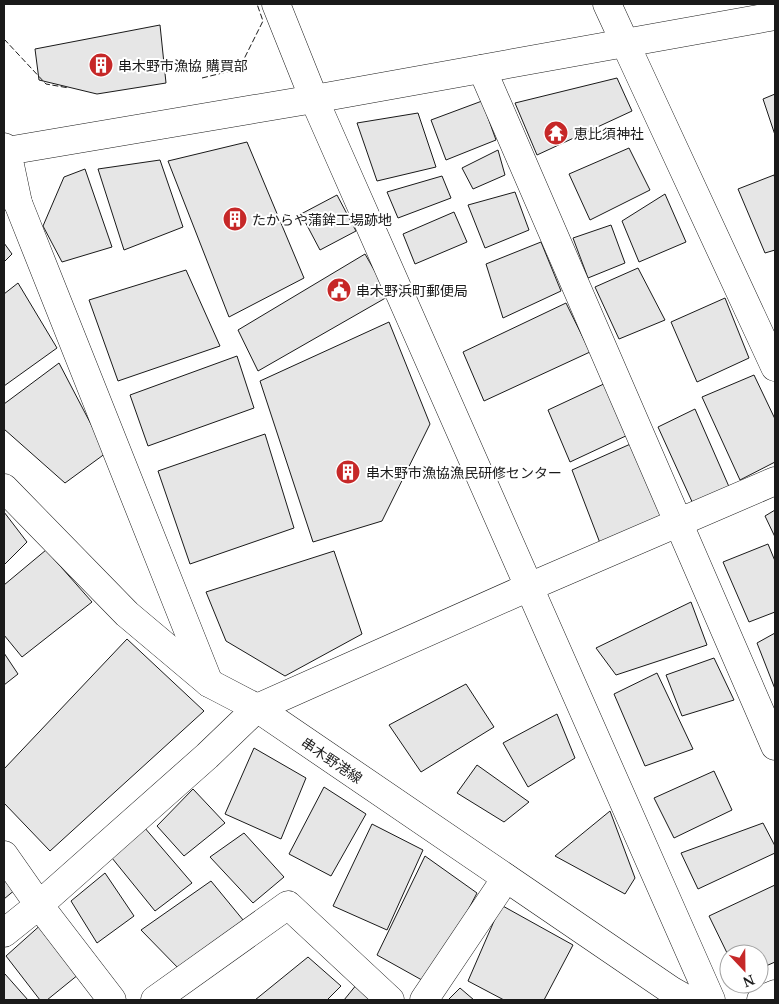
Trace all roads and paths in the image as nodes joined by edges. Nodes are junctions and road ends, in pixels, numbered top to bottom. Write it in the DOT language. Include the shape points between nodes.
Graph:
graph roads {
  1 [pos="276,4"];
  2 [pos="607,4"];
  3 [pos="775,16"];
  4 [pos="624,43"];
  5 [pos="482,69"];
  6 [pos="314,99"];
  7 [pos="6,149"];
  8 [pos="775,367"];
  9 [pos="775,480"];
  10 [pos="4,488"];
  11 [pos="679,522"];
  12 [pos="529,587"];
  13 [pos="209,683"];
  14 [pos="257,708"];
  15 [pos="775,746"];
  16 [pos="4,855"];
  17 [pos="506,878"];
  18 [pos="39,905"];
  19 [pos="4,933"];
  20 [pos="775,994"];
  21 [pos="674,997"];
  22 [pos="112,1000"];
  23 [pos="155,1000"];
  24 [pos="390,1000"];
  25 [pos="424,1000"];
  26 [pos="711,1000"];
  27 [pos="761,1000"];
  1 -- 6 [label="street"];
  2 -- 4 [label="street"];
  3 -- 4 [label="street"];
  4 -- 5 [label="street"];
  4 -- 8 [label="street"];
  5 -- 6 [label="street"];
  5 -- 11 [label="street"];
  6 -- 7 [label="street"];
  6 -- 12 [label="street"];
  7 -- 13 [label="street" via="18,203"];
  9 -- 11 [label="street"];
  10 -- 13 [label="street, 串木野港線" via="127,614"];
  11 -- 12 [label="street"];
  11 -- 15 [label="street"];
  12 -- 14 [label="street"];
  12 -- 26 [label="street"];
  13 -- 14 [label="street, 串木野港線"];
  14 -- 17 [label="street, 串木野港線"];
  14 -- 18 [label="street"];
  16 -- 18 [label="street"];
  17 -- 21 [label="street, 串木野港線"];
  17 -- 25 [label="street"];
  18 -- 19 [label="street"];
  18 -- 22 [label="street"];
  20 -- 27 [label="street"];
  23 -- 24 [label="street" via="288,905"];
}
